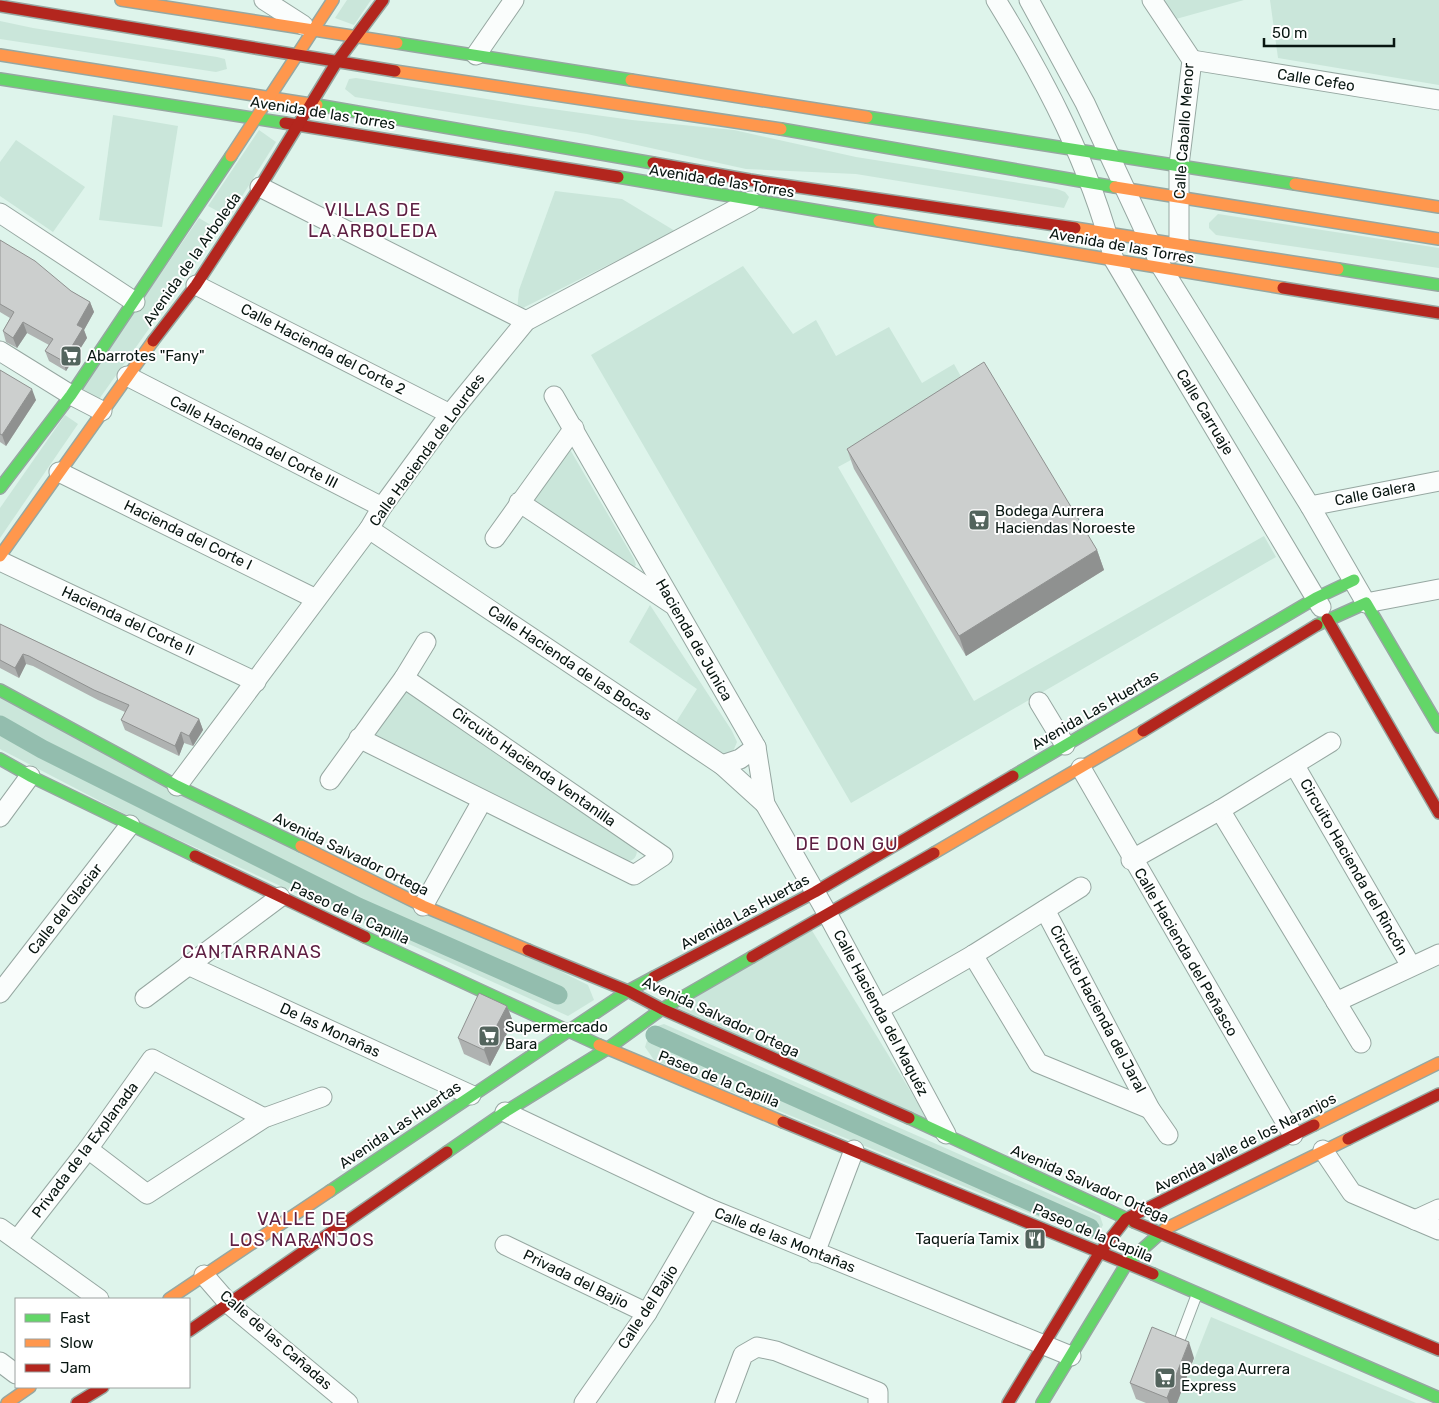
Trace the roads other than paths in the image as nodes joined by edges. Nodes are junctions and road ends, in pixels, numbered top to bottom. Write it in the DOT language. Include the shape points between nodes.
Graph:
graph roads {
  1 [pos="121,0"];
  2 [pos="264,0"];
  3 [pos="333,0"];
  4 [pos="383,0"];
  5 [pos="514,0"];
  6 [pos="996,0"];
  7 [pos="1029,0"];
  8 [pos="1152,0"];
  9 [pos="0,6"];
  10 [pos="312,31"];
  11 [pos="358,36"];
  12 [pos="0,55"];
  13 [pos="295,56"];
  14 [pos="476,56"];
  15 [pos="1192,60"];
  16 [pos="336,63"];
  17 [pos="0,79"];
  18 [pos="271,97"];
  19 [pos="1439,100"];
  20 [pos="310,105"];
  21 [pos="258,117"];
  22 [pos="298,124"];
  23 [pos="1077,149"];
  24 [pos="1111,155"];
  25 [pos="1180,166"];
  26 [pos="1090,183"];
  27 [pos="260,187"];
  28 [pos="1127,189"];
  29 [pos="1179,198"];
  30 [pos="752,201"];
  31 [pos="1439,207"];
  32 [pos="0,213"];
  33 [pos="1107,233"];
  34 [pos="1149,239"];
  35 [pos="1439,239"];
  36 [pos="1179,244"];
  37 [pos="1114,260"];
  38 [pos="1162,268"];
  39 [pos="196,285"];
  40 [pos="1439,286"];
  41 [pos="134,302"];
  42 [pos="1439,313"];
  43 [pos="526,321"];
  44 [pos="0,351"];
  45 [pos="127,376"];
  46 [pos="70,395"];
  47 [pos="554,396"];
  48 [pos="102,411"];
  49 [pos="450,414"];
  50 [pos="574,428"];
  51 [pos="59,472"];
  52 [pos="2,480"];
  53 [pos="1439,481"];
  54 [pos="519,502"];
  55 [pos="1310,506"];
  56 [pos="382,507"];
  57 [pos="369,529"];
  58 [pos="495,538"];
  59 [pos="0,556"];
  60 [pos="0,561"];
  61 [pos="1354,580"];
  62 [pos="1439,590"];
  63 [pos="1316,598"];
  64 [pos="316,599"];
  65 [pos="1366,603"];
  66 [pos="675,606"];
  67 [pos="1327,619"];
  68 [pos="426,642"];
  69 [pos="404,678"];
  70 [pos="256,682"];
  71 [pos="0,690"];
  72 [pos="1039,702"];
  73 [pos="1434,707"];
  74 [pos="1439,727"];
  75 [pos="359,738"];
  76 [pos="1331,742"];
  77 [pos="1065,745"];
  78 [pos="756,747"];
  79 [pos="0,759"];
  80 [pos="722,765"];
  81 [pos="1295,766"];
  82 [pos="1080,768"];
  83 [pos="30,776"];
  84 [pos="330,780"];
  85 [pos="177,786"];
  86 [pos="482,801"];
  87 [pos="765,804"];
  88 [pos="1220,810"];
  89 [pos="1439,813"];
  90 [pos="0,817"];
  91 [pos="130,825"];
  92 [pos="1132,860"];
  93 [pos="1080,887"];
  94 [pos="815,892"];
  95 [pos="280,897"];
  96 [pos="423,906"];
  97 [pos="1045,910"];
  98 [pos="827,913"];
  99 [pos="1439,954"];
  100 [pos="973,955"];
  101 [pos="188,965"];
  102 [pos="1411,966"];
  103 [pos="628,991"];
  104 [pos="0,993"];
  105 [pos="144,998"];
  106 [pos="1336,1002"];
  107 [pos="662,1009"];
  108 [pos="879,1009"];
  109 [pos="569,1031"];
  110 [pos="1361,1043"];
  111 [pos="607,1049"];
  112 [pos="1439,1065"];
  113 [pos="1439,1094"];
  114 [pos="471,1095"];
  115 [pos="322,1097"];
  116 [pos="1150,1109"];
  117 [pos="505,1112"];
  118 [pos="264,1118"];
  119 [pos="946,1134"];
  120 [pos="1168,1135"];
  121 [pos="1293,1135"];
  122 [pos="88,1149"];
  123 [pos="854,1150"];
  124 [pos="1323,1150"];
  125 [pos="708,1208"];
  126 [pos="1439,1209"];
  127 [pos="1126,1219"];
  128 [pos="1415,1220"];
  129 [pos="0,1228"];
  130 [pos="1439,1230"];
  131 [pos="1160,1232"];
  132 [pos="17,1240"];
  133 [pos="505,1245"];
  134 [pos="1100,1252"];
  135 [pos="815,1253"];
  136 [pos="1127,1263"];
  137 [pos="204,1275"];
  138 [pos="1197,1294"];
  139 [pos="97,1298"];
  140 [pos="170,1298"];
  141 [pos="230,1304"];
  142 [pos="647,1313"];
  143 [pos="190,1330"];
  144 [pos="1180,1339"];
  145 [pos="1046,1344"];
  146 [pos="1439,1350"];
  147 [pos="1071,1356"];
  148 [pos="0,1362"];
  149 [pos="15,1373"];
  150 [pos="29,1388"];
  151 [pos="101,1388"];
  152 [pos="1439,1398"];
  153 [pos="7,1403"];
  154 [pos="78,1403"];
  155 [pos="348,1403"];
  156 [pos="584,1403"];
  157 [pos="725,1403"];
  158 [pos="878,1403"];
  159 [pos="1008,1403"];
  160 [pos="1042,1403"];
  1 -- 10 [label="main road"];
  2 -- 10 [label="street"];
  3 -- 10 [label="main road, Avenida de la Arboleda"];
  4 -- 11 [label="main road, Avenida de la Arboleda"];
  5 -- 14 [label="street"];
  6 -- 23 [label="street, Calle Carruaje"];
  7 -- 24 [label="street"];
  8 -- 15 [label="street, Calle Caballo Menor"];
  9 -- 13 [label="main road"];
  10 -- 11 [label="main road"];
  10 -- 13 [label="main road, Avenida de la Arboleda"];
  11 -- 14 [label="main road"];
  11 -- 16 [label="main road, Avenida de la Arboleda"];
  12 -- 18 [label="main road, Avenida de las Torres"];
  13 -- 16 [label="main road"];
  13 -- 18 [label="main road, Avenida de la Arboleda"];
  14 -- 23 [label="main road"];
  15 -- 19 [label="street, Calle Cefeo"];
  15 -- 25 [label="street, Calle Caballo Menor"];
  16 -- 20 [label="main road, Avenida de la Arboleda"];
  16 -- 26 [label="main road" via="726,119"];
  17 -- 21 [label="main road, Avenida de las Torres"];
  18 -- 20 [label="main road, Avenida de las Torres"];
  18 -- 21 [label="main road, Avenida de la Arboleda"];
  20 -- 22 [label="main road, Avenida de la Arboleda"];
  20 -- 33 [label="main road, Avenida de las Torres" via="750,180"];
  21 -- 22 [label="main road, Avenida de las Torres"];
  21 -- 41 [label="main road, Avenida de la Arboleda" via="202,210"];
  22 -- 27 [label="main road, Avenida de la Arboleda"];
  22 -- 30 [label="main road, Avenida de las Torres"];
  23 -- 24 [label="main road"];
  23 -- 26 [label="street, Calle Carruaje"];
  24 -- 25 [label="main road"];
  24 -- 28 [label="street"];
  25 -- 29 [label="street, Calle Caballo Menor"];
  25 -- 31 [label="main road"];
  26 -- 28 [label="main road"];
  26 -- 33 [label="street, Calle Carruaje"];
  27 -- 39 [label="main road, Avenida de la Arboleda" via="228,225"];
  27 -- 43 [label="street"];
  28 -- 29 [label="main road"];
  28 -- 34 [label="street"];
  29 -- 35 [label="main road"];
  29 -- 36 [label="street, Calle Caballo Menor"];
  30 -- 37 [label="main road, Avenida de las Torres"];
  30 -- 43 [label="street, Calle Hacienda de Lourdes"];
  32 -- 41 [label="street"];
  33 -- 34 [label="main road, Avenida de las Torres"];
  33 -- 37 [label="street, Calle Carruaje"];
  34 -- 36 [label="main road, Avenida de las Torres"];
  34 -- 38 [label="street"];
  36 -- 38 [label="street"];
  36 -- 40 [label="main road, Avenida de las Torres"];
  37 -- 38 [label="main road, Avenida de las Torres"];
  37 -- 63 [label="street, Calle Carruaje"];
  38 -- 42 [label="main road, Avenida de las Torres"];
  38 -- 55 [label="street"];
  39 -- 45 [label="main road, Avenida de la Arboleda"];
  39 -- 49 [label="street, Calle Hacienda del Corte 2"];
  41 -- 46 [label="main road, Avenida de la Arboleda"];
  43 -- 49 [label="street, Calle Hacienda de Lourdes"];
  44 -- 46 [label="street"];
  45 -- 48 [label="main road, Avenida de la Arboleda"];
  45 -- 56 [label="street, Calle Hacienda del Corte III"];
  46 -- 48 [label="street"];
  46 -- 52 [label="main road, Avenida de la Arboleda"];
  47 -- 50 [label="street, Hacienda de Junica"];
  48 -- 51 [label="main road, Avenida de la Arboleda"];
  49 -- 56 [label="street, Calle Hacienda de Lourdes"];
  50 -- 54 [label="street"];
  50 -- 66 [label="street, Hacienda de Junica"];
  51 -- 59 [label="main road, Avenida de la Arboleda"];
  51 -- 64 [label="street, Hacienda del Corte I"];
  53 -- 55 [label="street, Calle Galera"];
  54 -- 58 [label="street"];
  54 -- 66 [label="street"];
  55 -- 61 [label="street"];
  56 -- 57 [label="street, Calle Hacienda de Lourdes"];
  57 -- 64 [label="street, Calle Hacienda de Lourdes"];
  57 -- 80 [label="street, Calle Hacienda de las Bocas"];
  60 -- 70 [label="street, Hacienda del Corte II"];
  61 -- 63 [label="main road, Avenida Las Huertas"];
  61 -- 65 [label="street"];
  62 -- 65 [label="street"];
  63 -- 67 [label="street, Calle Carruaje"];
  63 -- 77 [label="main road, Avenida Las Huertas"];
  64 -- 70 [label="street, Calle Hacienda de Lourdes"];
  65 -- 67 [label="main road"];
  65 -- 73 [label="main road"];
  66 -- 78 [label="street, Hacienda de Junica"];
  67 -- 82 [label="main road"];
  67 -- 89 [label="main road, Calle Carruaje"];
  68 -- 69 [label="street"];
  69 -- 75 [label="street"];
  69 -- 86 [label="street, Circuito Hacienda Ventanilla" via="663,856 634,876"];
  70 -- 85 [label="street, Calle Hacienda de Lourdes"];
  71 -- 85 [label="main road, Avenida Salvador Ortega"];
  72 -- 77 [label="street"];
  73 -- 74 [label="main road"];
  75 -- 84 [label="street"];
  75 -- 86 [label="street"];
  76 -- 81 [label="street"];
  77 -- 94 [label="main road, Avenida Las Huertas"];
  78 -- 80 [label="street" via="740,759"];
  78 -- 87 [label="street, Hacienda de Junica"];
  79 -- 83 [label="main road, Paseo de la Capilla"];
  80 -- 87 [label="street, Calle Hacienda de las Bocas"];
  81 -- 88 [label="street, Circuito Hacienda del Rincón"];
  81 -- 102 [label="street, Circuito Hacienda del Rincón"];
  82 -- 92 [label="street, Calle Hacienda del Peñasco"];
  82 -- 98 [label="main road"];
  83 -- 90 [label="street"];
  83 -- 91 [label="main road, Paseo de la Capilla"];
  85 -- 96 [label="main road, Avenida Salvador Ortega"];
  86 -- 96 [label="street"];
  87 -- 94 [label="street, Hacienda de Junica"];
  88 -- 92 [label="street, Circuito Hacienda del Rincón"];
  88 -- 106 [label="street"];
  91 -- 95 [label="main road, Paseo de la Capilla"];
  91 -- 104 [label="street, Calle del Glaciar"];
  92 -- 121 [label="street, Calle Hacienda del Peñasco"];
  93 -- 97 [label="street, Circuito Hacienda del Jaral"];
  94 -- 98 [label="street, Calle Hacienda del Maquéz"];
  94 -- 103 [label="main road, Avenida Las Huertas"];
  95 -- 101 [label="street"];
  95 -- 109 [label="main road, Paseo de la Capilla"];
  96 -- 103 [label="main road, Avenida Salvador Ortega"];
  97 -- 100 [label="street, Circuito Hacienda del Jaral"];
  97 -- 116 [label="street, Circuito Hacienda del Jaral"];
  98 -- 107 [label="main road"];
  98 -- 108 [label="street, Calle Hacienda del Maquéz"];
  99 -- 102 [label="street, Circuito Hacienda del Rincón"];
  100 -- 108 [label="street, Circuito Hacienda del Jaral"];
  100 -- 116 [label="street, Circuito Hacienda del Jaral" via="1038,1063"];
  101 -- 105 [label="street"];
  101 -- 114 [label="street, De las Monañas"];
  102 -- 106 [label="street, Circuito Hacienda del Rincón"];
  103 -- 107 [label="main road, Avenida Salvador Ortega"];
  103 -- 109 [label="main road, Avenida Las Huertas"];
  106 -- 110 [label="street"];
  107 -- 111 [label="main road"];
  107 -- 119 [label="main road, Avenida Salvador Ortega"];
  108 -- 119 [label="street, Calle Hacienda del Maquéz"];
  109 -- 111 [label="main road, Paseo de la Capilla"];
  109 -- 114 [label="main road, Avenida Las Huertas"];
  111 -- 117 [label="main road"];
  111 -- 123 [label="main road, Paseo de la Capilla"];
  112 -- 121 [label="main road, Avenida Valle de los Naranjos"];
  113 -- 124 [label="main road"];
  114 -- 137 [label="main road, Avenida Las Huertas"];
  115 -- 118 [label="street"];
  116 -- 120 [label="street, Circuito Hacienda del Jaral"];
  117 -- 125 [label="street, Calle de las Montañas"];
  117 -- 141 [label="main road"];
  118 -- 122 [label="street" via="147,1194"];
  118 -- 122 [label="street, Privada de la Explanada" via="152,1059"];
  119 -- 127 [label="main road, Avenida Salvador Ortega"];
  121 -- 127 [label="main road, Avenida Valle de los Naranjos"];
  122 -- 132 [label="street, Privada de la Explanada"];
  123 -- 134 [label="main road, Paseo de la Capilla"];
  123 -- 135 [label="street"];
  124 -- 128 [label="street" via="1352,1193"];
  124 -- 131 [label="main road"];
  125 -- 135 [label="street, Calle de las Montañas"];
  125 -- 142 [label="street, Calle del Bajio"];
  126 -- 128 [label="street"];
  127 -- 131 [label="main road, Avenida Salvador Ortega"];
  127 -- 134 [label="main road, Avenida Valle de los Naranjos"];
  128 -- 130 [label="street"];
  129 -- 132 [label="street"];
  131 -- 136 [label="main road"];
  131 -- 146 [label="main road, Avenida Salvador Ortega"];
  132 -- 139 [label="street"];
  133 -- 142 [label="street, Privada del Bajio"];
  134 -- 136 [label="main road, Paseo de la Capilla"];
  134 -- 145 [label="main road, Avenida Valle de los Naranjos"];
  135 -- 145 [label="street, Calle de las Montañas"];
  136 -- 138 [label="main road, Paseo de la Capilla"];
  136 -- 147 [label="main road"];
  137 -- 140 [label="main road, Avenida Las Huertas"];
  137 -- 141 [label="street, Calle de las Cañadas"];
  138 -- 144 [label="lane"];
  138 -- 152 [label="main road, Paseo de la Capilla"];
  141 -- 143 [label="main road"];
  141 -- 155 [label="street, Calle de las Cañadas"];
  142 -- 156 [label="street, Calle del Bajio"];
  145 -- 147 [label="street, Calle de las Montañas"];
  145 -- 159 [label="main road, Avenida Valle de los Naranjos"];
  147 -- 160 [label="main road"];
  148 -- 149 [label="street"];
  150 -- 153 [label="main road"];
  151 -- 154 [label="main road"];
  157 -- 158 [label="street" via="743,1355 757,1347 776,1351 878,1392"];
}
